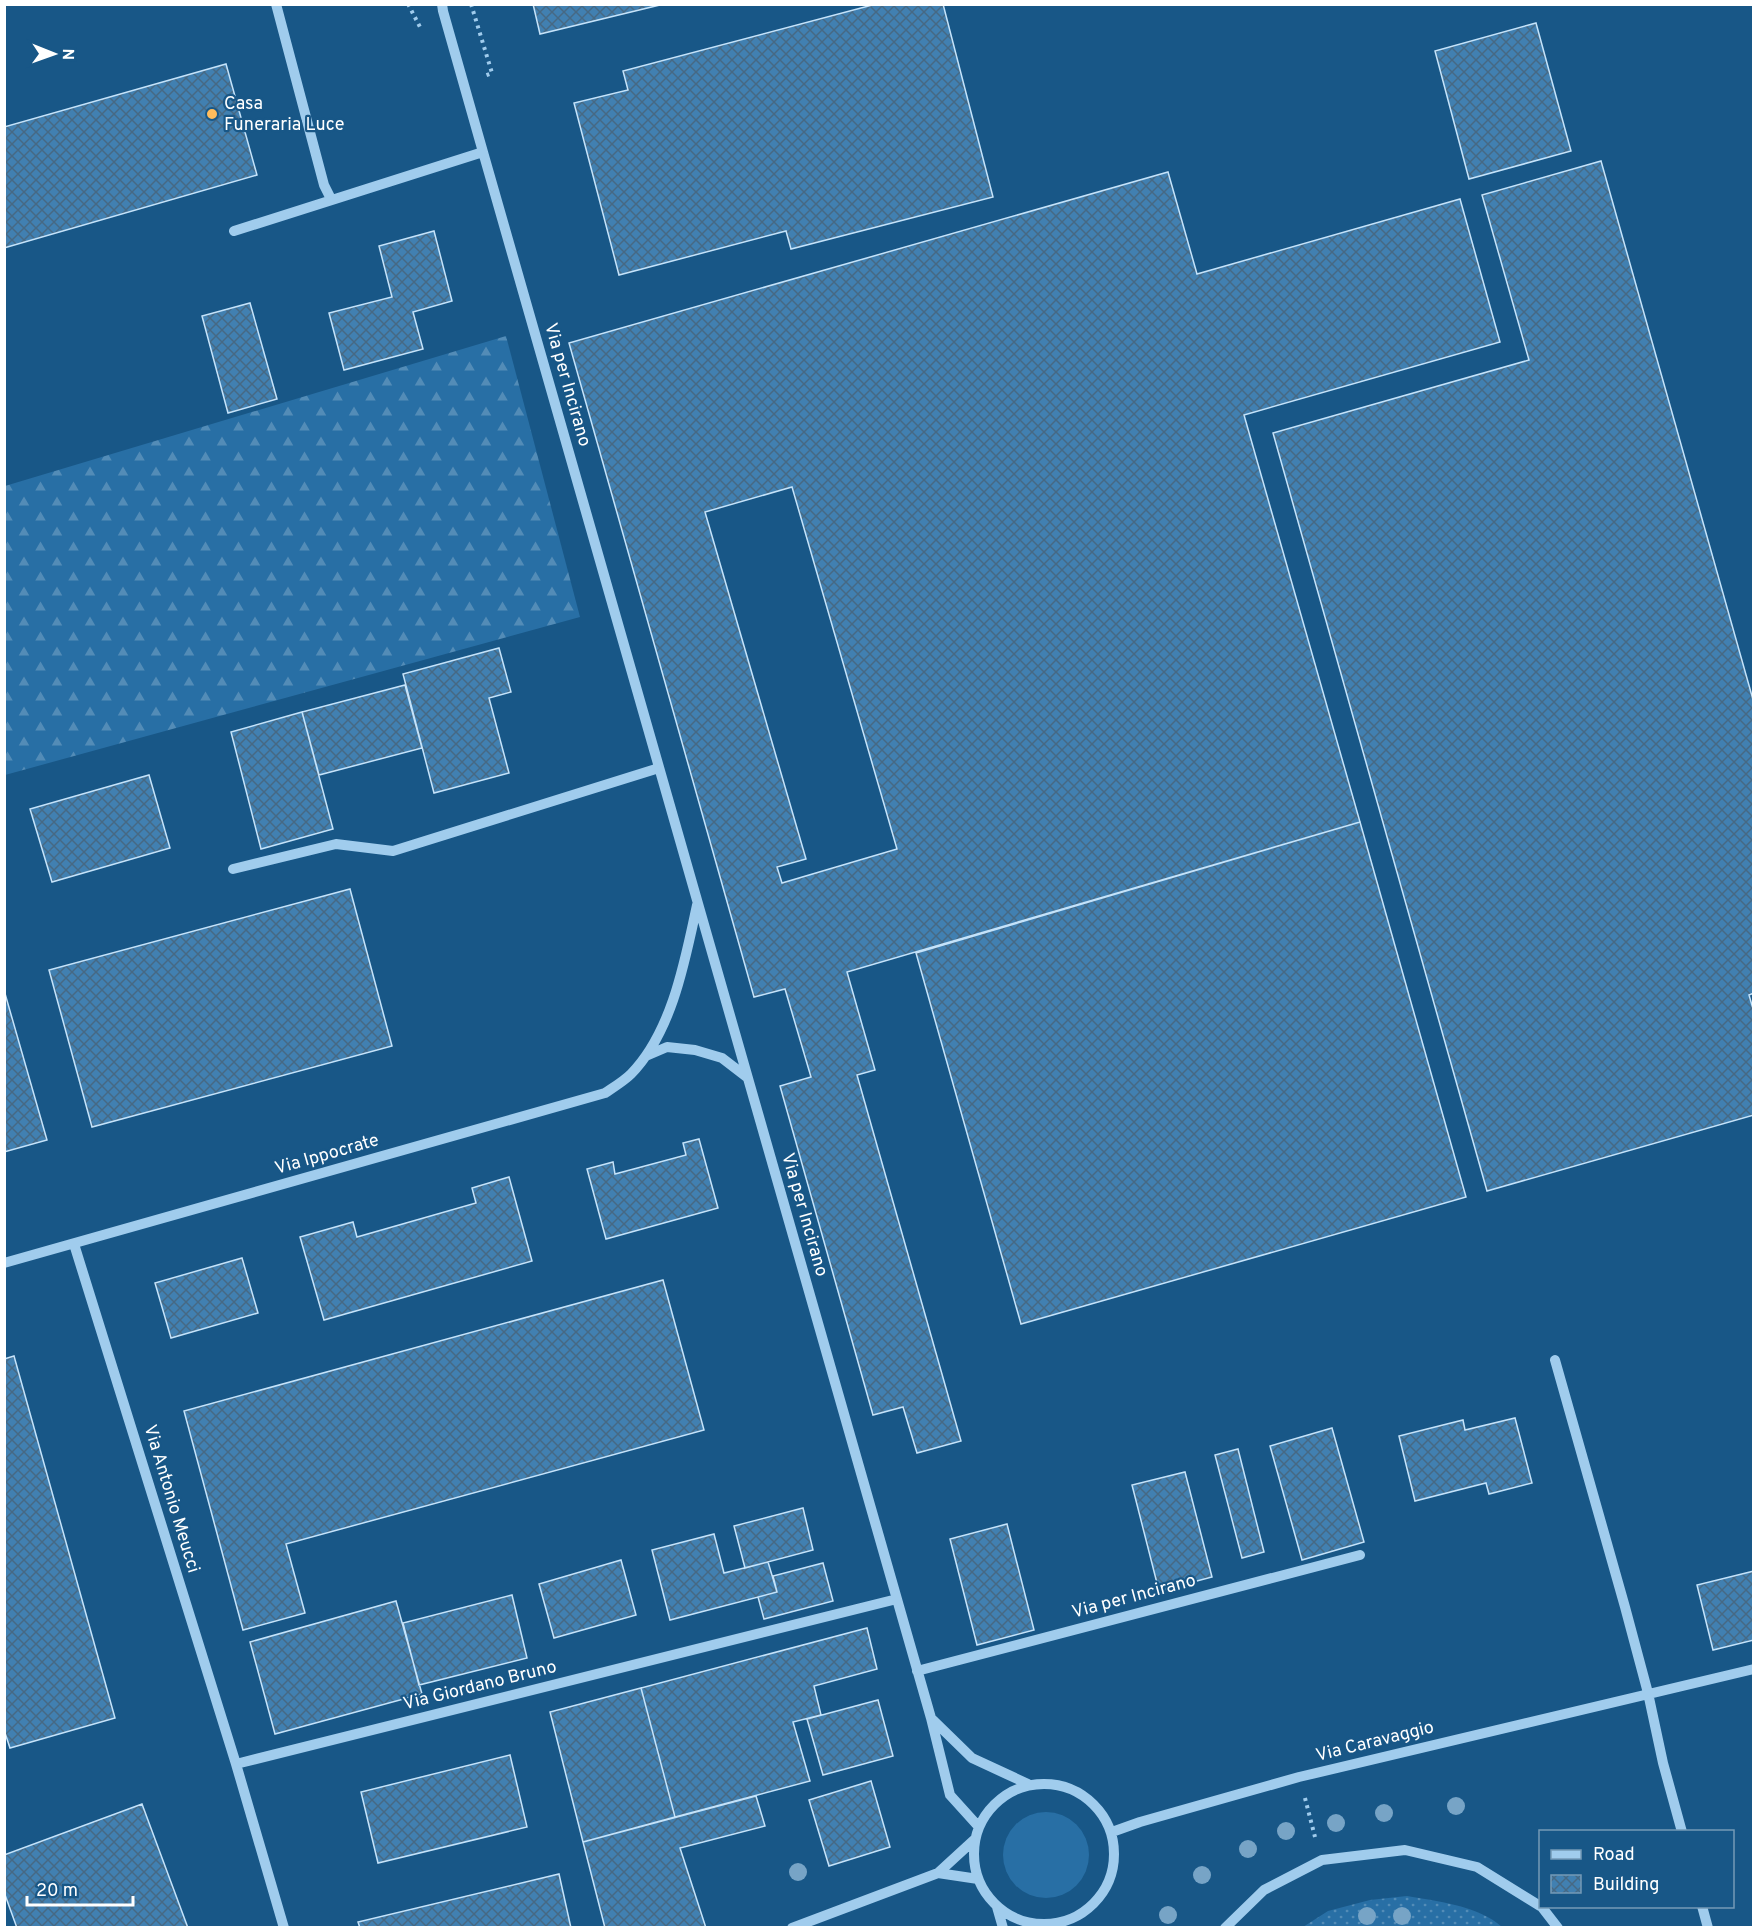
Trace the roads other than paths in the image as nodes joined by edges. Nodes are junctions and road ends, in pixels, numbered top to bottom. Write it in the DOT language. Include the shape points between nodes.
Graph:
graph roads {
  1 [pos="276,4"];
  2 [pos="441,7"];
  3 [pos="483,152"];
  4 [pos="331,199"];
  5 [pos="234,231"];
  6 [pos="659,768"];
  7 [pos="234,869"];
  8 [pos="697,902"];
  9 [pos="646,1056"];
  10 [pos="748,1078"];
  11 [pos="74,1244"];
  12 [pos="4,1263"];
  13 [pos="1555,1360"];
  14 [pos="1360,1555"];
  15 [pos="897,1599"];
  16 [pos="1754,1669"];
  17 [pos="917,1671"];
  18 [pos="1648,1692"];
  19 [pos="931,1718"];
  20 [pos="236,1764"];
  21 [pos="1028,1784"];
  22 [pos="978,1826"];
  23 [pos="1681,1830"];
  24 [pos="1112,1832"];
  25 [pos="974,1840"];
  26 [pos="938,1873"];
  27 [pos="978,1879"];
  28 [pos="1539,1905"];
  29 [pos="997,1907"];
  30 [pos="1543,1908"];
  31 [pos="1703,1908"];
  32 [pos="1054,1926"];
  33 [pos="284,1928"];
  34 [pos="792,1928"];
  35 [pos="1003,1928"];
  36 [pos="1225,1928"];
  37 [pos="1558,1928"];
  38 [pos="1708,1928"];
  1 -- 4 [label="street"];
  2 -- 3 [label="street, Via per Incirano"];
  3 -- 4 [label="street"];
  3 -- 6 [label="street, Via per Incirano"];
  4 -- 5 [label="street"];
  6 -- 7 [label="street" via="393,851 336,844"];
  6 -- 8 [label="street, Via per Incirano"];
  8 -- 9 [label="street, Via Ippocrate" via="668,1014"];
  8 -- 10 [label="street, Via per Incirano"];
  9 -- 10 [label="street" via="668,1047 695,1050 722,1058"];
  9 -- 11 [label="street, Via Ippocrate" via="630,1075 605,1093"];
  10 -- 15 [label="street, Via per Incirano"];
  11 -- 12 [label="street, Via Ippocrate"];
  11 -- 20 [label="street, Via Antonio Meucci"];
  13 -- 18 [label="street"];
  14 -- 17 [label="street, Via per Incirano"];
  15 -- 17 [label="street, Via per Incirano"];
  15 -- 20 [label="street, Via Giordano Bruno"];
  16 -- 18 [label="street, Via Caravaggio"];
  17 -- 19 [label="street, Via per Incirano"];
  18 -- 23 [label="street"];
  18 -- 24 [label="street, Via Caravaggio" via="1299,1777"];
  19 -- 21 [label="street, Via per Incirano" via="972,1758"];
  19 -- 22 [label="street, Via per Incirano" via="950,1795"];
  20 -- 33 [label="street"];
  21 -- 22 [label="street" via="998,1799"];
  21 -- 24 [label="street" via="1054,1783 1079,1791 1099,1808"];
  22 -- 25 [label="street"];
  24 -- 32 [label="street" via="1115,1856 1110,1880 1102,1894 1078,1916"];
  25 -- 26 [label="street"];
  25 -- 27 [label="street"];
  26 -- 27 [label="street"];
  26 -- 34 [label="street"];
  27 -- 29 [label="street"];
  28 -- 36 [label="street" via="1477,1867 1405,1851 1323,1860 1264,1890"];
  29 -- 32 [label="street" via="1014,1918"];
  29 -- 35 [label="street"];
  30 -- 37 [label="street"];
  31 -- 38 [label="street"];
}
